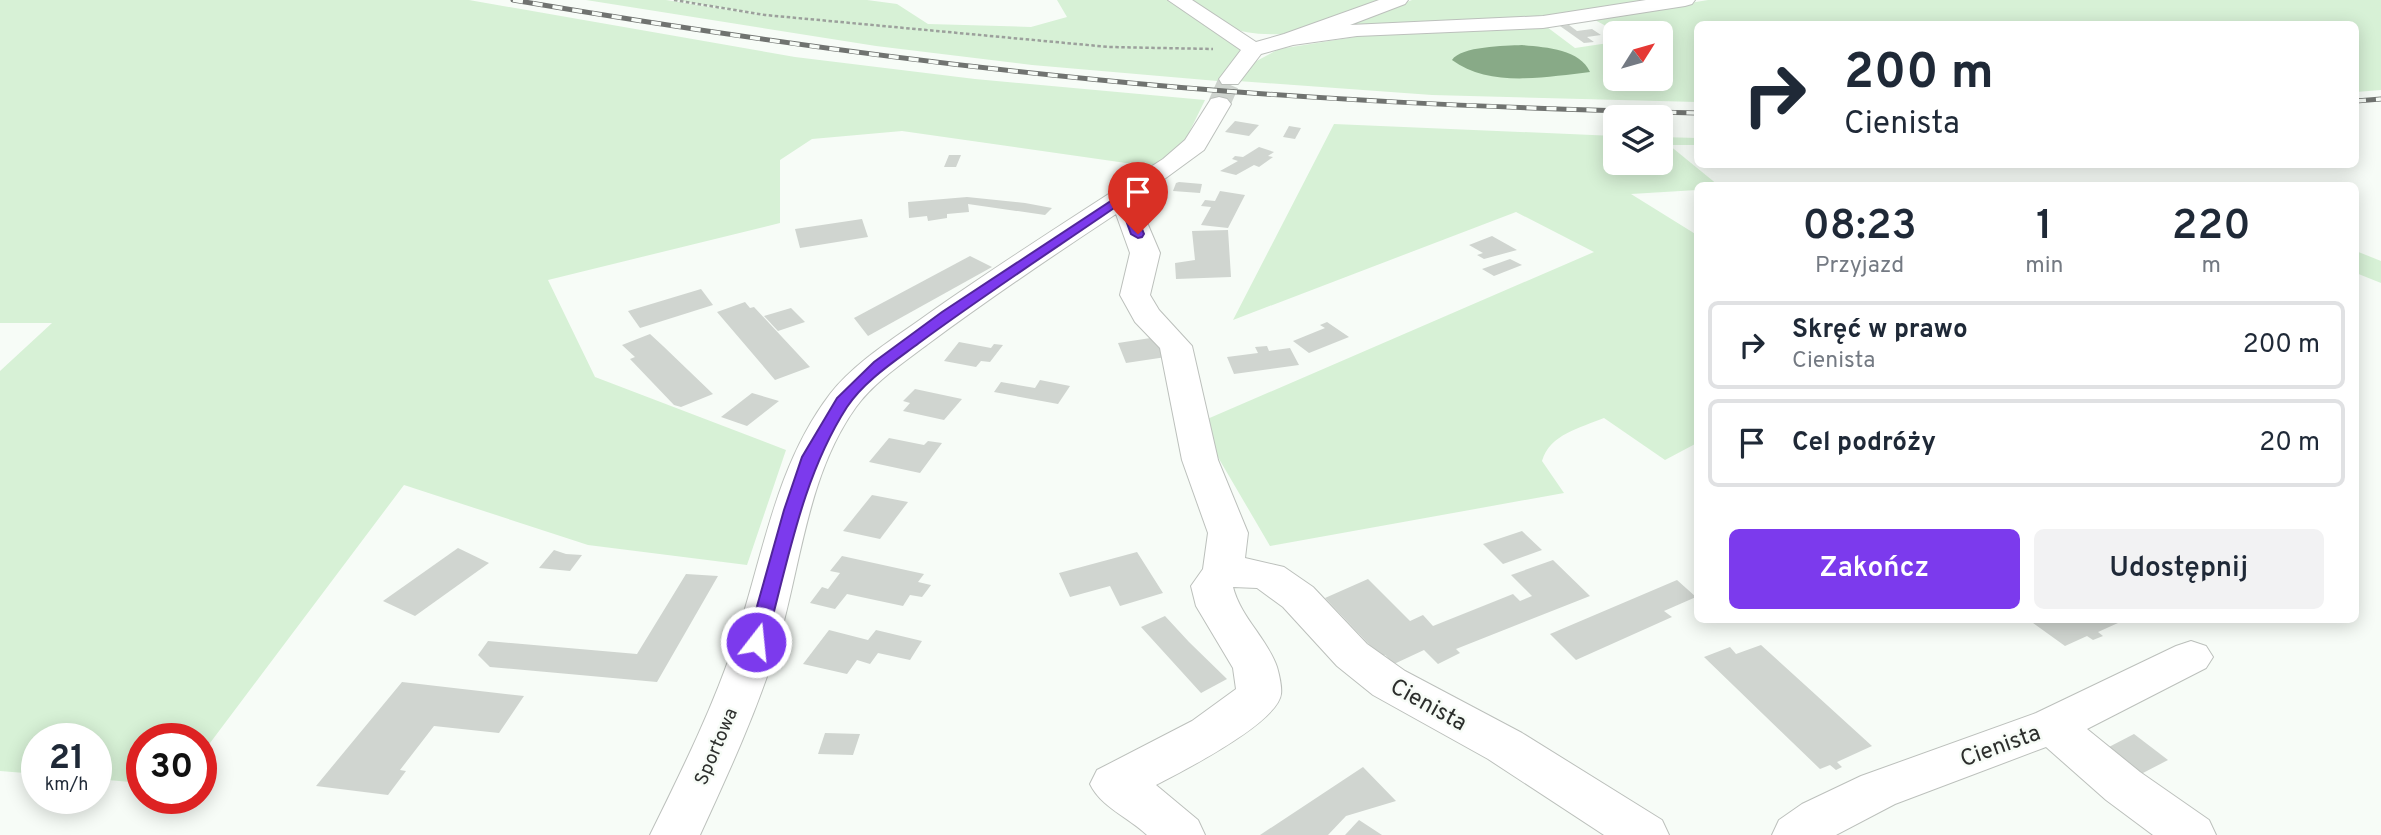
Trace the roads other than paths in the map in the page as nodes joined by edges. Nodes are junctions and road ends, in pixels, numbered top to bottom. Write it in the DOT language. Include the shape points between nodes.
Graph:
graph roads {
  1 [pos="1178,0"];
  2 [pos="1398,0"];
  3 [pos="1685,0"];
  4 [pos="1292,38"];
  5 [pos="1253,49"];
  6 [pos="1123,197"];
  7 [pos="1223,571"];
  8 [pos="2191,657"];
  9 [pos="2052,726"];
  10 [pos="675,835"];
  11 [pos="1180,835"];
  12 [pos="1644,835"];
  13 [pos="1797,835"];
  14 [pos="2191,835"];
  1 -- 5 [label="street"];
  2 -- 4 [label="street"];
  3 -- 4 [label="street" via="1543,22 1357,30"];
  4 -- 5 [label="street"];
  5 -- 6 [label="street, Sportowa" via="1195,145"];
  6 -- 7 [label="street" via="1145,253 1135,295 1146,315 1175,346 1200,460 1228,533"];
  6 -- 10 [label="street, Sportowa" via="947,315 879,365 842,402 811,457 756,642 720,740"];
  7 -- 11 [label="street" via="1212,586 1217,606 1255,667 1259,695 1205,736 1114,784 1148,805"];
  7 -- 12 [label="street, Cienista" via="1270,577 1298,597 1352,655 1389,683 1505,746"];
  8 -- 9 [label="street, Cienista"];
  9 -- 13 [label="street, Cienista" via="1878,790"];
  9 -- 14 [label="street, Cienista"];
}
